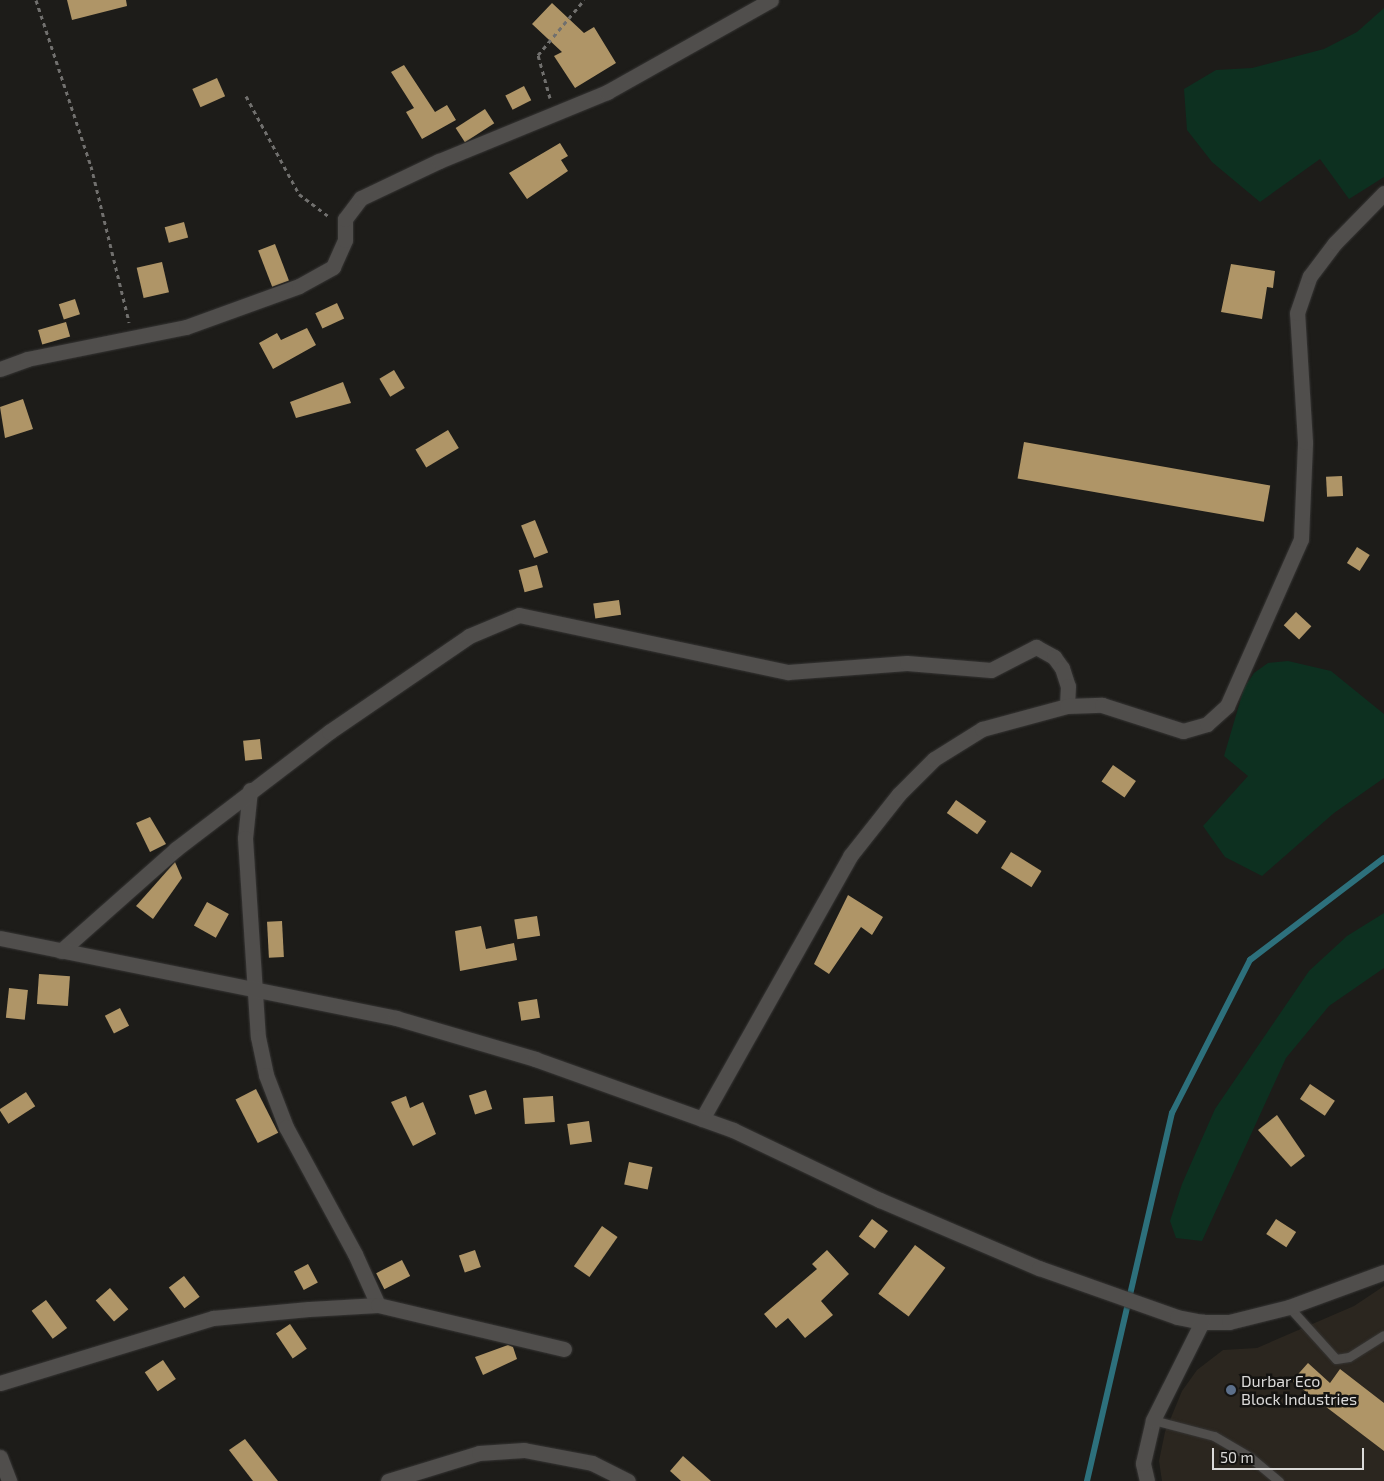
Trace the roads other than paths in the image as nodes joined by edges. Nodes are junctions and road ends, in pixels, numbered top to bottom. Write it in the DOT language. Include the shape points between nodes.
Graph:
graph roads {
  1 [pos="771,0"];
  2 [pos="1384,193"];
  3 [pos="0,369"];
  4 [pos="1067,706"];
  5 [pos="250,790"];
  6 [pos="0,938"];
  7 [pos="61,950"];
  8 [pos="257,991"];
  9 [pos="702,1119"];
  10 [pos="1384,1272"];
  11 [pos="378,1305"];
  12 [pos="1290,1307"];
  13 [pos="1202,1322"];
  14 [pos="1384,1335"];
  15 [pos="564,1349"];
  16 [pos="0,1383"];
  17 [pos="1153,1420"];
  18 [pos="0,1457"];
  19 [pos="9,1481"];
  20 [pos="388,1481"];
  21 [pos="628,1481"];
  22 [pos="1147,1481"];
  23 [pos="1279,1481"];
  1 -- 3 [label="street" via="607,92 554,112 361,198 345,219 345,240 334,267 299,286 186,328 27,359"];
  2 -- 4 [label="street" via="1335,243 1310,276 1297,313 1305,442 1301,539 1227,706 1207,724 1183,731 1102,705"];
  4 -- 5 [label="street" via="1068,686 1062,668 1054,657 1036,647 991,670 907,664 788,672 519,615 469,636"];
  4 -- 9 [label="street" via="982,730 934,760 899,794 850,856"];
  5 -- 7 [label="street" via="176,849"];
  5 -- 8 [label="street" via="245,838"];
  6 -- 7 [label="street"];
  7 -- 8 [label="street"];
  8 -- 9 [label="street" via="396,1018 535,1059"];
  8 -- 11 [label="street" via="258,1037 266,1075 283,1119"];
  9 -- 13 [label="street" via="1039,1268 1177,1317"];
  10 -- 12 [label="street"];
  11 -- 15 [label="street"];
  11 -- 16 [label="street" via="213,1318"];
  12 -- 13 [label="street" via="1228,1322"];
  12 -- 14 [label="lane" via="1336,1359 1349,1357"];
  13 -- 17 [label="street"];
  17 -- 22 [label="street" via="1142,1463"];
  17 -- 23 [label="lane" via="1214,1436 1250,1457"];
  18 -- 19 [label="street"];
  20 -- 21 [label="street" via="479,1454 524,1450 592,1463"];
}
